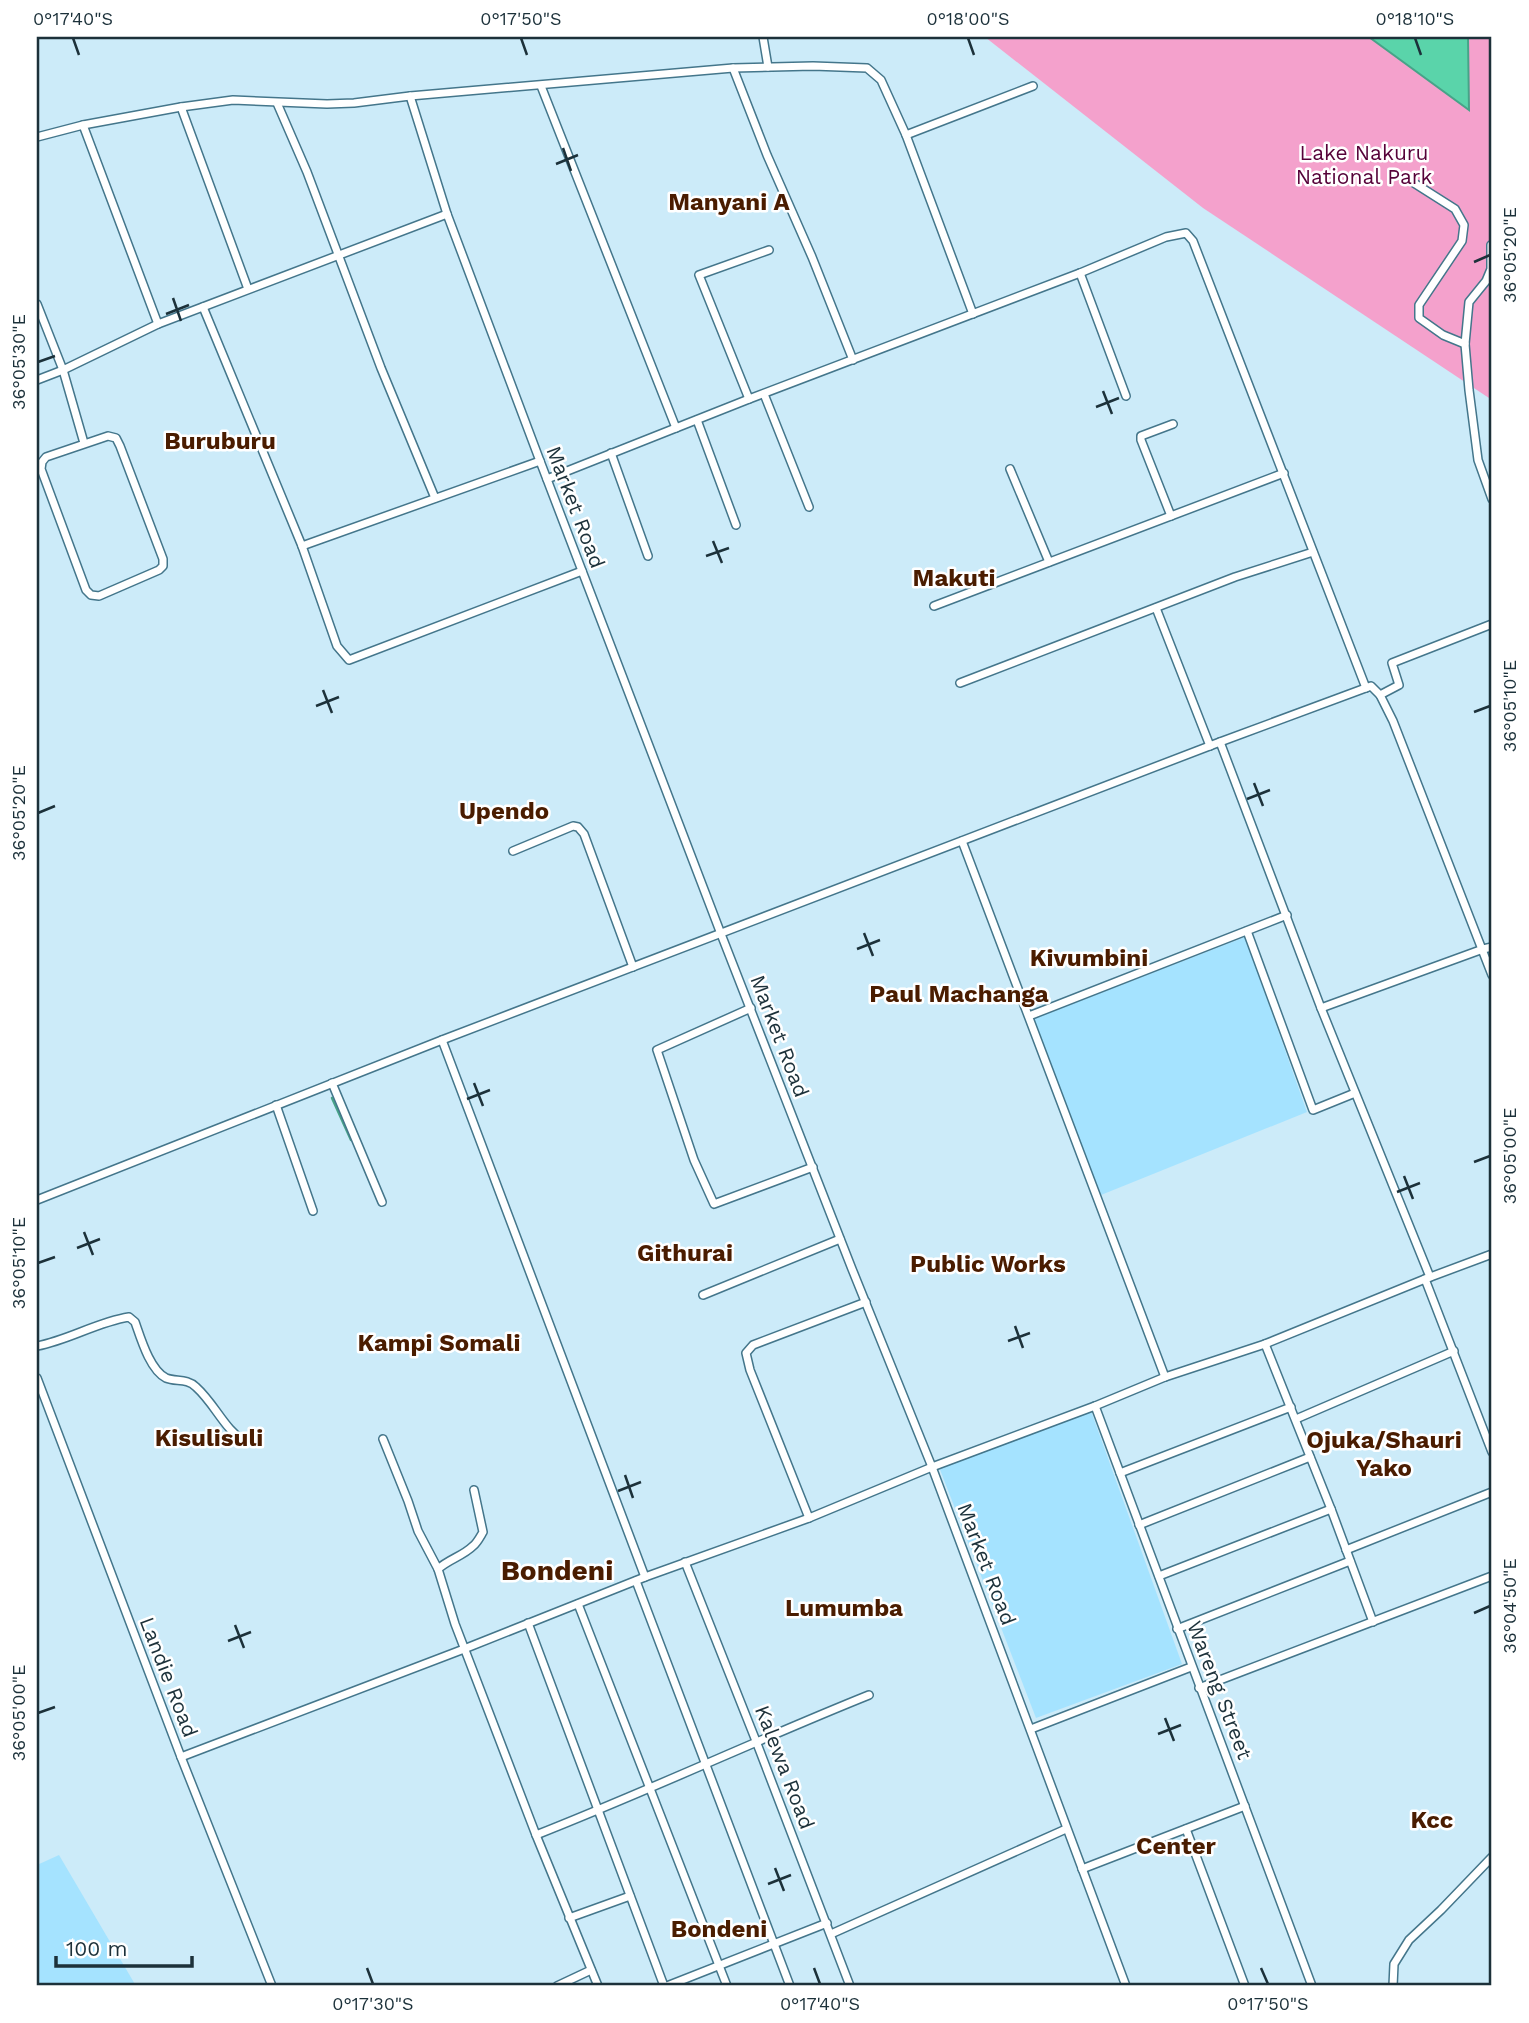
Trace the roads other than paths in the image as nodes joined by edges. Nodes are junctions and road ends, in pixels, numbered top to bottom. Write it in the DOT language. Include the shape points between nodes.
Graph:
graph roads {
  1 [pos="763,37"];
  2 [pos="768,67"];
  3 [pos="733,68"];
  4 [pos="541,86"];
  5 [pos="1033,86"];
  6 [pos="410,96"];
  7 [pos="277,103"];
  8 [pos="181,107"];
  9 [pos="82,125"];
  10 [pos="905,135"];
  11 [pos="37,137"];
  12 [pos="1413,183"];
  13 [pos="447,214"];
  14 [pos="1492,245"];
  15 [pos="769,250"];
  16 [pos="339,255"];
  17 [pos="1080,273"];
  18 [pos="247,289"];
  19 [pos="37,304"];
  20 [pos="203,307"];
  21 [pos="974,314"];
  22 [pos="158,324"];
  23 [pos="1465,344"];
  24 [pos="853,360"];
  25 [pos="63,370"];
  26 [pos="37,380"];
  27 [pos="764,394"];
  28 [pos="1126,396"];
  29 [pos="749,399"];
  30 [pos="697,419"];
  31 [pos="1173,425"];
  32 [pos="676,428"];
  33 [pos="84,443"];
  34 [pos="611,453"];
  35 [pos="540,461"];
  36 [pos="1010,469"];
  37 [pos="1283,473"];
  38 [pos="547,479"];
  39 [pos="435,498"];
  40 [pos="1492,499"];
  41 [pos="809,507"];
  42 [pos="1171,516"];
  43 [pos="736,526"];
  44 [pos="303,546"];
  45 [pos="1313,552"];
  46 [pos="648,556"];
  47 [pos="1049,562"];
  48 [pos="582,572"];
  49 [pos="934,606"];
  50 [pos="1156,608"];
  51 [pos="1492,624"];
  52 [pos="960,683"];
  53 [pos="1366,688"];
  54 [pos="1380,695"];
  55 [pos="1220,742"];
  56 [pos="1210,746"];
  57 [pos="962,841"];
  58 [pos="513,851"];
  59 [pos="1287,915"];
  60 [pos="1247,931"];
  61 [pos="721,934"];
  62 [pos="1488,948"];
  63 [pos="633,967"];
  64 [pos="1492,975"];
  65 [pos="751,1008"];
  66 [pos="1321,1008"];
  67 [pos="1029,1016"];
  68 [pos="442,1040"];
  69 [pos="332,1083"];
  70 [pos="1355,1093"];
  71 [pos="276,1105"];
  72 [pos="813,1167"];
  73 [pos="37,1200"];
  74 [pos="382,1202"];
  75 [pos="313,1211"];
  76 [pos="840,1239"];
  77 [pos="1492,1254"];
  78 [pos="1427,1278"];
  79 [pos="703,1295"];
  80 [pos="866,1302"];
  81 [pos="1265,1345"];
  82 [pos="37,1346"];
  83 [pos="1454,1351"];
  84 [pos="1165,1377"];
  85 [pos="37,1378"];
  86 [pos="1095,1406"];
  87 [pos="1291,1407"];
  88 [pos="1296,1419"];
  89 [pos="383,1439"];
  90 [pos="246,1443"];
  91 [pos="1492,1452"];
  92 [pos="1310,1457"];
  93 [pos="932,1467"];
  94 [pos="1120,1473"];
  95 [pos="474,1489"];
  96 [pos="1492,1492"];
  97 [pos="1331,1508"];
  98 [pos="809,1518"];
  99 [pos="1139,1525"];
  100 [pos="1346,1550"];
  101 [pos="685,1562"];
  102 [pos="1350,1562"];
  103 [pos="438,1569"];
  104 [pos="1159,1576"];
  105 [pos="1492,1576"];
  106 [pos="645,1577"];
  107 [pos="636,1581"];
  108 [pos="578,1604"];
  109 [pos="1373,1622"];
  110 [pos="528,1623"];
  111 [pos="1177,1629"];
  112 [pos="464,1649"];
  113 [pos="1191,1667"];
  114 [pos="1199,1688"];
  115 [pos="869,1695"];
  116 [pos="1031,1729"];
  117 [pos="756,1741"];
  118 [pos="181,1757"];
  119 [pos="704,1764"];
  120 [pos="650,1787"];
  121 [pos="1245,1806"];
  122 [pos="598,1811"];
  123 [pos="1066,1829"];
  124 [pos="1186,1829"];
  125 [pos="536,1835"];
  126 [pos="1492,1857"];
  127 [pos="1082,1869"];
  128 [pos="630,1896"];
  129 [pos="569,1918"];
  130 [pos="827,1923"];
  131 [pos="831,1934"];
  132 [pos="773,1945"];
  133 [pos="719,1967"];
  134 [pos="591,1970"];
  135 [pos="272,1986"];
  136 [pos="557,1986"];
  137 [pos="598,1986"];
  138 [pos="666,1986"];
  139 [pos="727,1986"];
  140 [pos="790,1986"];
  141 [pos="850,1986"];
  142 [pos="1126,1986"];
  143 [pos="1245,1986"];
  144 [pos="1312,1986"];
  145 [pos="1393,1986"];
  1 -- 2 [label="street"];
  2 -- 3 [label="street"];
  2 -- 10 [label="street" via="867,68 881,80"];
  3 -- 4 [label="street"];
  3 -- 24 [label="street"];
  4 -- 6 [label="street"];
  4 -- 32 [label="street"];
  5 -- 10 [label="street"];
  6 -- 7 [label="street" via="354,103"];
  6 -- 13 [label="street, Market Road"];
  7 -- 8 [label="street" via="233,100"];
  7 -- 16 [label="street"];
  8 -- 9 [label="street"];
  8 -- 18 [label="street"];
  9 -- 11 [label="street"];
  9 -- 22 [label="street"];
  10 -- 21 [label="street"];
  12 -- 23 [label="street" via="1455,209 1464,225 1462,240 1419,305 1419,318"];
  13 -- 16 [label="street"];
  13 -- 35 [label="street, Market Road"];
  14 -- 23 [label="street" via="1486,281 1469,302"];
  15 -- 29 [label="street" via="699,275"];
  16 -- 18 [label="street"];
  16 -- 39 [label="street"];
  17 -- 21 [label="street"];
  17 -- 28 [label="street"];
  17 -- 37 [label="street" via="1186,233"];
  18 -- 20 [label="street"];
  19 -- 25 [label="street"];
  20 -- 22 [label="street"];
  20 -- 44 [label="street"];
  21 -- 24 [label="street"];
  22 -- 25 [label="street"];
  23 -- 40 [label="street" via="1478,460"];
  24 -- 27 [label="street"];
  25 -- 26 [label="street"];
  25 -- 33 [label="street"];
  27 -- 29 [label="street"];
  27 -- 41 [label="street"];
  29 -- 30 [label="street"];
  30 -- 32 [label="street"];
  30 -- 43 [label="street"];
  31 -- 42 [label="street" via="1141,436"];
  32 -- 34 [label="street"];
  33 -- 33 [label="street" via="116,438 163,559 159,570 99,596 86,590 41,469 46,457"];
  34 -- 38 [label="street"];
  34 -- 46 [label="street"];
  35 -- 38 [label="street, Market Road"];
  35 -- 39 [label="street"];
  36 -- 47 [label="street"];
  37 -- 42 [label="street"];
  37 -- 45 [label="street"];
  38 -- 48 [label="street, Market Road"];
  39 -- 44 [label="street"];
  42 -- 47 [label="street"];
  44 -- 48 [label="street" via="337,646 349,660"];
  45 -- 50 [label="street"];
  45 -- 53 [label="street"];
  47 -- 49 [label="street"];
  48 -- 61 [label="street, Market Road"];
  50 -- 52 [label="street"];
  50 -- 56 [label="street"];
  51 -- 54 [label="street" via="1392,663 1399,685"];
  53 -- 54 [label="street" via="1371,686"];
  53 -- 55 [label="street"];
  54 -- 62 [label="street"];
  55 -- 56 [label="street"];
  55 -- 59 [label="street"];
  56 -- 57 [label="street"];
  57 -- 61 [label="street"];
  57 -- 67 [label="street"];
  58 -- 63 [label="street" via="578,827"];
  59 -- 60 [label="street"];
  59 -- 66 [label="street"];
  60 -- 67 [label="street"];
  60 -- 70 [label="street" via="1313,1110"];
  61 -- 63 [label="street"];
  61 -- 65 [label="street, Market Road"];
  62 -- 64 [label="street"];
  62 -- 66 [label="street"];
  63 -- 68 [label="street"];
  65 -- 72 [label="street, Market Road"];
  65 -- 72 [label="street" via="657,1050 694,1160 714,1205"];
  66 -- 70 [label="street"];
  67 -- 84 [label="street"];
  68 -- 69 [label="street"];
  68 -- 106 [label="street"];
  69 -- 71 [label="street"];
  69 -- 74 [label="street"];
  70 -- 78 [label="street"];
  71 -- 73 [label="street"];
  71 -- 75 [label="street"];
  72 -- 76 [label="street, Market Road"];
  76 -- 79 [label="street"];
  76 -- 80 [label="street, Market Road"];
  77 -- 78 [label="street"];
  78 -- 81 [label="street"];
  78 -- 83 [label="street"];
  80 -- 93 [label="street, Market Road"];
  80 -- 98 [label="street" via="753,1345 746,1353"];
  81 -- 84 [label="street"];
  81 -- 87 [label="street"];
  82 -- 90 [label="street" via="129,1317 155,1370 167,1379 195,1385 229,1430"];
  83 -- 88 [label="street"];
  83 -- 91 [label="street"];
  84 -- 86 [label="street"];
  85 -- 118 [label="street, Landie Road"];
  86 -- 93 [label="street"];
  86 -- 94 [label="street, Wareng Street"];
  87 -- 88 [label="street"];
  87 -- 94 [label="street"];
  88 -- 92 [label="street"];
  89 -- 103 [label="street" via="418,1531"];
  92 -- 97 [label="street"];
  92 -- 99 [label="street"];
  93 -- 98 [label="street"];
  93 -- 116 [label="street, Market Road"];
  94 -- 99 [label="street, Wareng Street"];
  95 -- 103 [label="street" via="483,1532 475,1545"];
  96 -- 100 [label="street"];
  97 -- 100 [label="street"];
  97 -- 104 [label="street"];
  98 -- 101 [label="street"];
  99 -- 104 [label="street, Wareng Street"];
  100 -- 102 [label="street"];
  101 -- 106 [label="street"];
  101 -- 117 [label="street, Kalewa Road"];
  102 -- 109 [label="street"];
  102 -- 111 [label="street"];
  103 -- 112 [label="street"];
  104 -- 111 [label="street, Wareng Street"];
  105 -- 109 [label="street"];
  106 -- 107 [label="street"];
  107 -- 108 [label="street"];
  107 -- 119 [label="street"];
  108 -- 110 [label="street"];
  108 -- 120 [label="street"];
  109 -- 114 [label="street"];
  110 -- 112 [label="street"];
  110 -- 122 [label="street"];
  111 -- 113 [label="street, Wareng Street"];
  112 -- 118 [label="street"];
  112 -- 125 [label="street"];
  113 -- 114 [label="street, Wareng Street"];
  113 -- 116 [label="street"];
  114 -- 121 [label="street, Wareng Street"];
  115 -- 117 [label="street"];
  116 -- 123 [label="street, Market Road"];
  117 -- 119 [label="street"];
  117 -- 130 [label="street, Kalewa Road"];
  118 -- 135 [label="street, Landie Road"];
  119 -- 120 [label="street"];
  119 -- 132 [label="street"];
  120 -- 122 [label="street"];
  120 -- 133 [label="street"];
  121 -- 124 [label="street"];
  121 -- 144 [label="street, Wareng Street"];
  122 -- 125 [label="street"];
  122 -- 128 [label="street"];
  123 -- 127 [label="street, Market Road"];
  123 -- 131 [label="street"];
  124 -- 127 [label="street"];
  124 -- 143 [label="street"];
  125 -- 129 [label="street"];
  126 -- 145 [label="street" via="1409,1940 1394,1964"];
  127 -- 142 [label="street, Market Road"];
  128 -- 129 [label="street"];
  128 -- 138 [label="street"];
  129 -- 134 [label="street"];
  130 -- 131 [label="street, Kalewa Road"];
  130 -- 132 [label="street"];
  131 -- 141 [label="street, Kalewa Road"];
  132 -- 133 [label="street"];
  132 -- 140 [label="street"];
  133 -- 138 [label="street"];
  133 -- 139 [label="street"];
  134 -- 136 [label="street"];
  134 -- 137 [label="street"];
}
